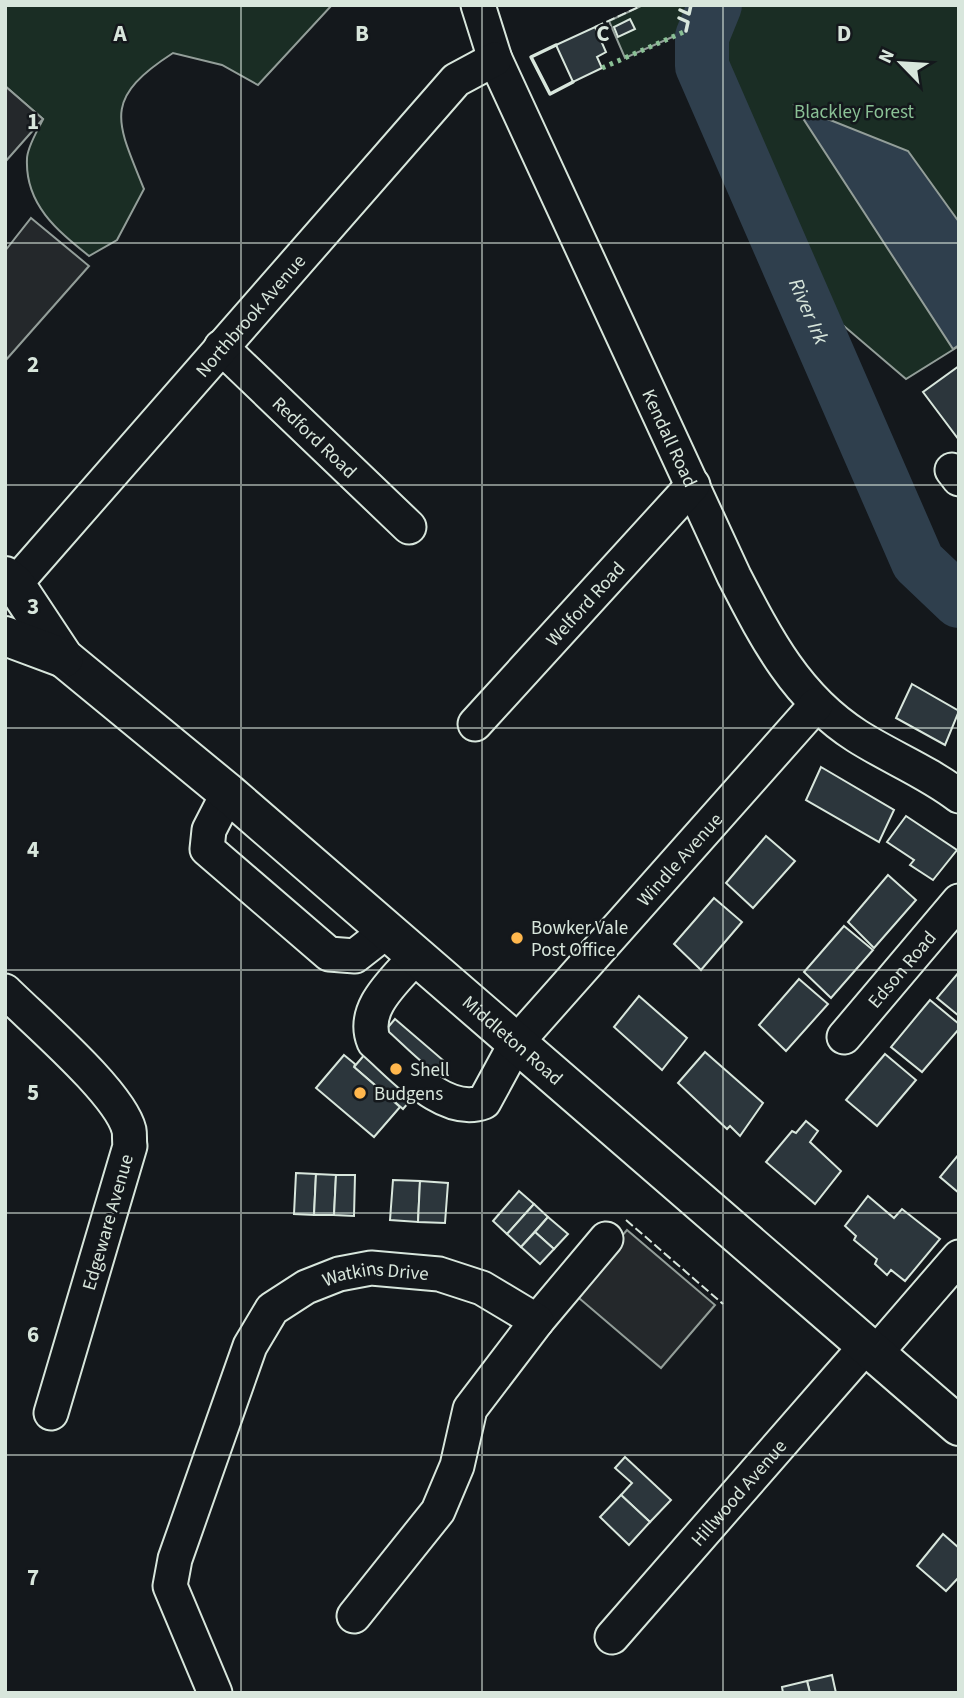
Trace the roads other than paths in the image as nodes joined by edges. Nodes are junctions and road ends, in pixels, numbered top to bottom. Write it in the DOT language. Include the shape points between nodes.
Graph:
graph roads {
  1 [pos="478,5"];
  2 [pos="495,59"];
  3 [pos="221,347"];
  4 [pos="693,485"];
  5 [pos="409,527"];
  6 [pos="10,580"];
  7 [pos="5,636"];
  8 [pos="64,658"];
  9 [pos="816,705"];
  10 [pos="475,724"];
  11 [pos="228,793"];
  12 [pos="959,796"];
  13 [pos="959,901"];
  14 [pos="387,931"];
  15 [pos="416,956"];
  16 [pos="5,991"];
  17 [pos="844,1037"];
  18 [pos="516,1043"];
  19 [pos="606,1239"];
  20 [pos="959,1257"];
  21 [pos="537,1321"];
  22 [pos="871,1350"];
  23 [pos="51,1413"];
  24 [pos="959,1426"];
  25 [pos="354,1616"];
  26 [pos="612,1637"];
  27 [pos="215,1693"];
  1 -- 2 [label="street, Kendall Road"];
  2 -- 3 [label="street, Northbrook Avenue" via="456,80"];
  2 -- 4 [label="street, Kendall Road"];
  3 -- 5 [label="street, Redford Road"];
  3 -- 6 [label="street, Northbrook Avenue"];
  4 -- 9 [label="street, Kendall Road" via="767,640"];
  4 -- 10 [label="street, Welford Road"];
  6 -- 8 [label="highway, Middleton Road"];
  7 -- 8 [label="highway, Middleton Road"];
  8 -- 11 [label="highway, Middleton Road"];
  9 -- 12 [label="street, Kendall Road" via="855,734"];
  9 -- 18 [label="street, Windle Avenue"];
  11 -- 14 [label="highway, Middleton Road"];
  11 -- 14 [label="street" via="209,830 207,849 329,954 355,956"];
  13 -- 17 [label="street, Edson Road"];
  14 -- 15 [label="highway, Middleton Road"];
  15 -- 18 [label="highway, Middleton Road"];
  15 -- 18 [label="street, Windle Avenue" via="375,1005 370,1024 374,1042 424,1085 461,1105 484,1101"];
  16 -- 23 [label="street, Edgeware Avenue" via="102,1088 129,1129 130,1146"];
  18 -- 22 [label="highway, Middleton Road"];
  19 -- 21 [label="street"];
  20 -- 22 [label="street, Hillwood Avenue"];
  21 -- 25 [label="street" via="470,1409 457,1466 439,1511"];
  21 -- 27 [label="street, Watkins Drive" via="482,1288 439,1274 371,1268 339,1273 272,1309 250,1346 175,1559 170,1586"];
  22 -- 24 [label="highway, Middleton Road"];
  22 -- 26 [label="street, Hillwood Avenue"];
}
